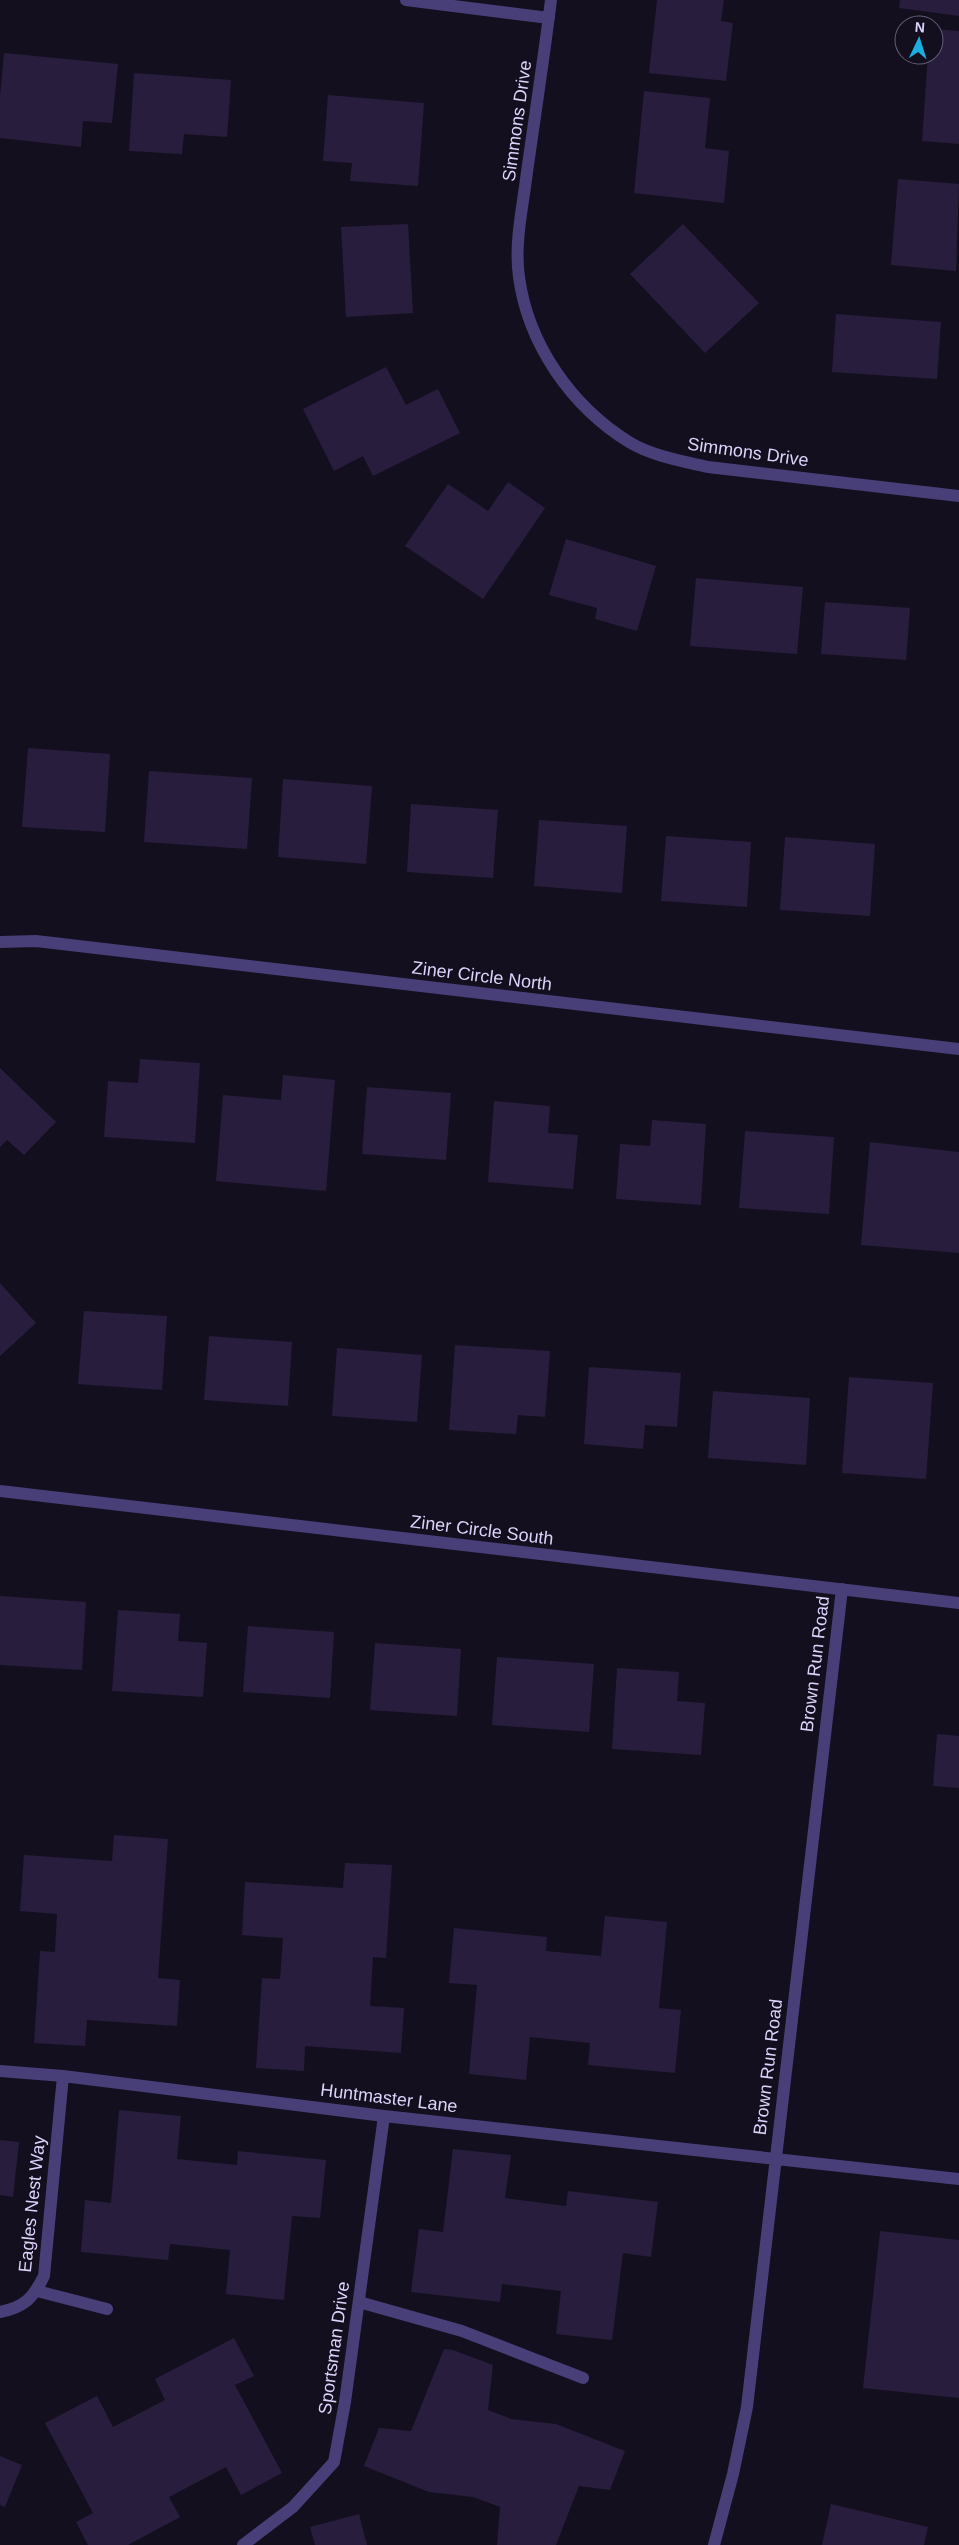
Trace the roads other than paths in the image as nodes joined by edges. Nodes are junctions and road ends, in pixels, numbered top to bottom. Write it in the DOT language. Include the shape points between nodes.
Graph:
graph roads {
  1 [pos="406,0"];
  2 [pos="552,0"];
  3 [pos="549,18"];
  4 [pos="959,496"];
  5 [pos="0,942"];
  6 [pos="959,1049"];
  7 [pos="0,1491"];
  8 [pos="842,1589"];
  9 [pos="959,1603"];
  10 [pos="0,2071"];
  11 [pos="63,2076"];
  12 [pos="384,2116"];
  13 [pos="775,2160"];
  14 [pos="959,2180"];
  15 [pos="37,2290"];
  16 [pos="359,2302"];
  17 [pos="107,2309"];
  18 [pos="0,2312"];
  19 [pos="583,2378"];
  20 [pos="243,2545"];
  21 [pos="714,2545"];
  1 -- 3 [label="street"];
  2 -- 3 [label="street, Simmons Drive"];
  3 -- 4 [label="street, Simmons Drive" via="519,233 519,277 529,318 543,351 566,388 595,416 630,442 667,457 708,467"];
  5 -- 6 [label="street, Ziner Circle North" via="36,941"];
  7 -- 8 [label="street, Ziner Circle South"];
  8 -- 9 [label="street, Ziner Circle South"];
  8 -- 13 [label="street, Brown Run Road"];
  10 -- 11 [label="street, Huntmaster Lane"];
  11 -- 12 [label="street, Huntmaster Lane"];
  11 -- 15 [label="street, Eagles Nest Way" via="44,2276"];
  12 -- 13 [label="street, Huntmaster Lane"];
  12 -- 16 [label="street, Sportsman Drive"];
  13 -- 14 [label="street, Huntmaster Lane"];
  13 -- 21 [label="street, Brown Run Road" via="747,2407 734,2474"];
  15 -- 17 [label="street"];
  15 -- 18 [label="street, Eagles Nest Way" via="33,2297 14,2310"];
  16 -- 19 [label="street" via="462,2331"];
  16 -- 20 [label="street, Sportsman Drive" via="334,2462 293,2508"];
}
